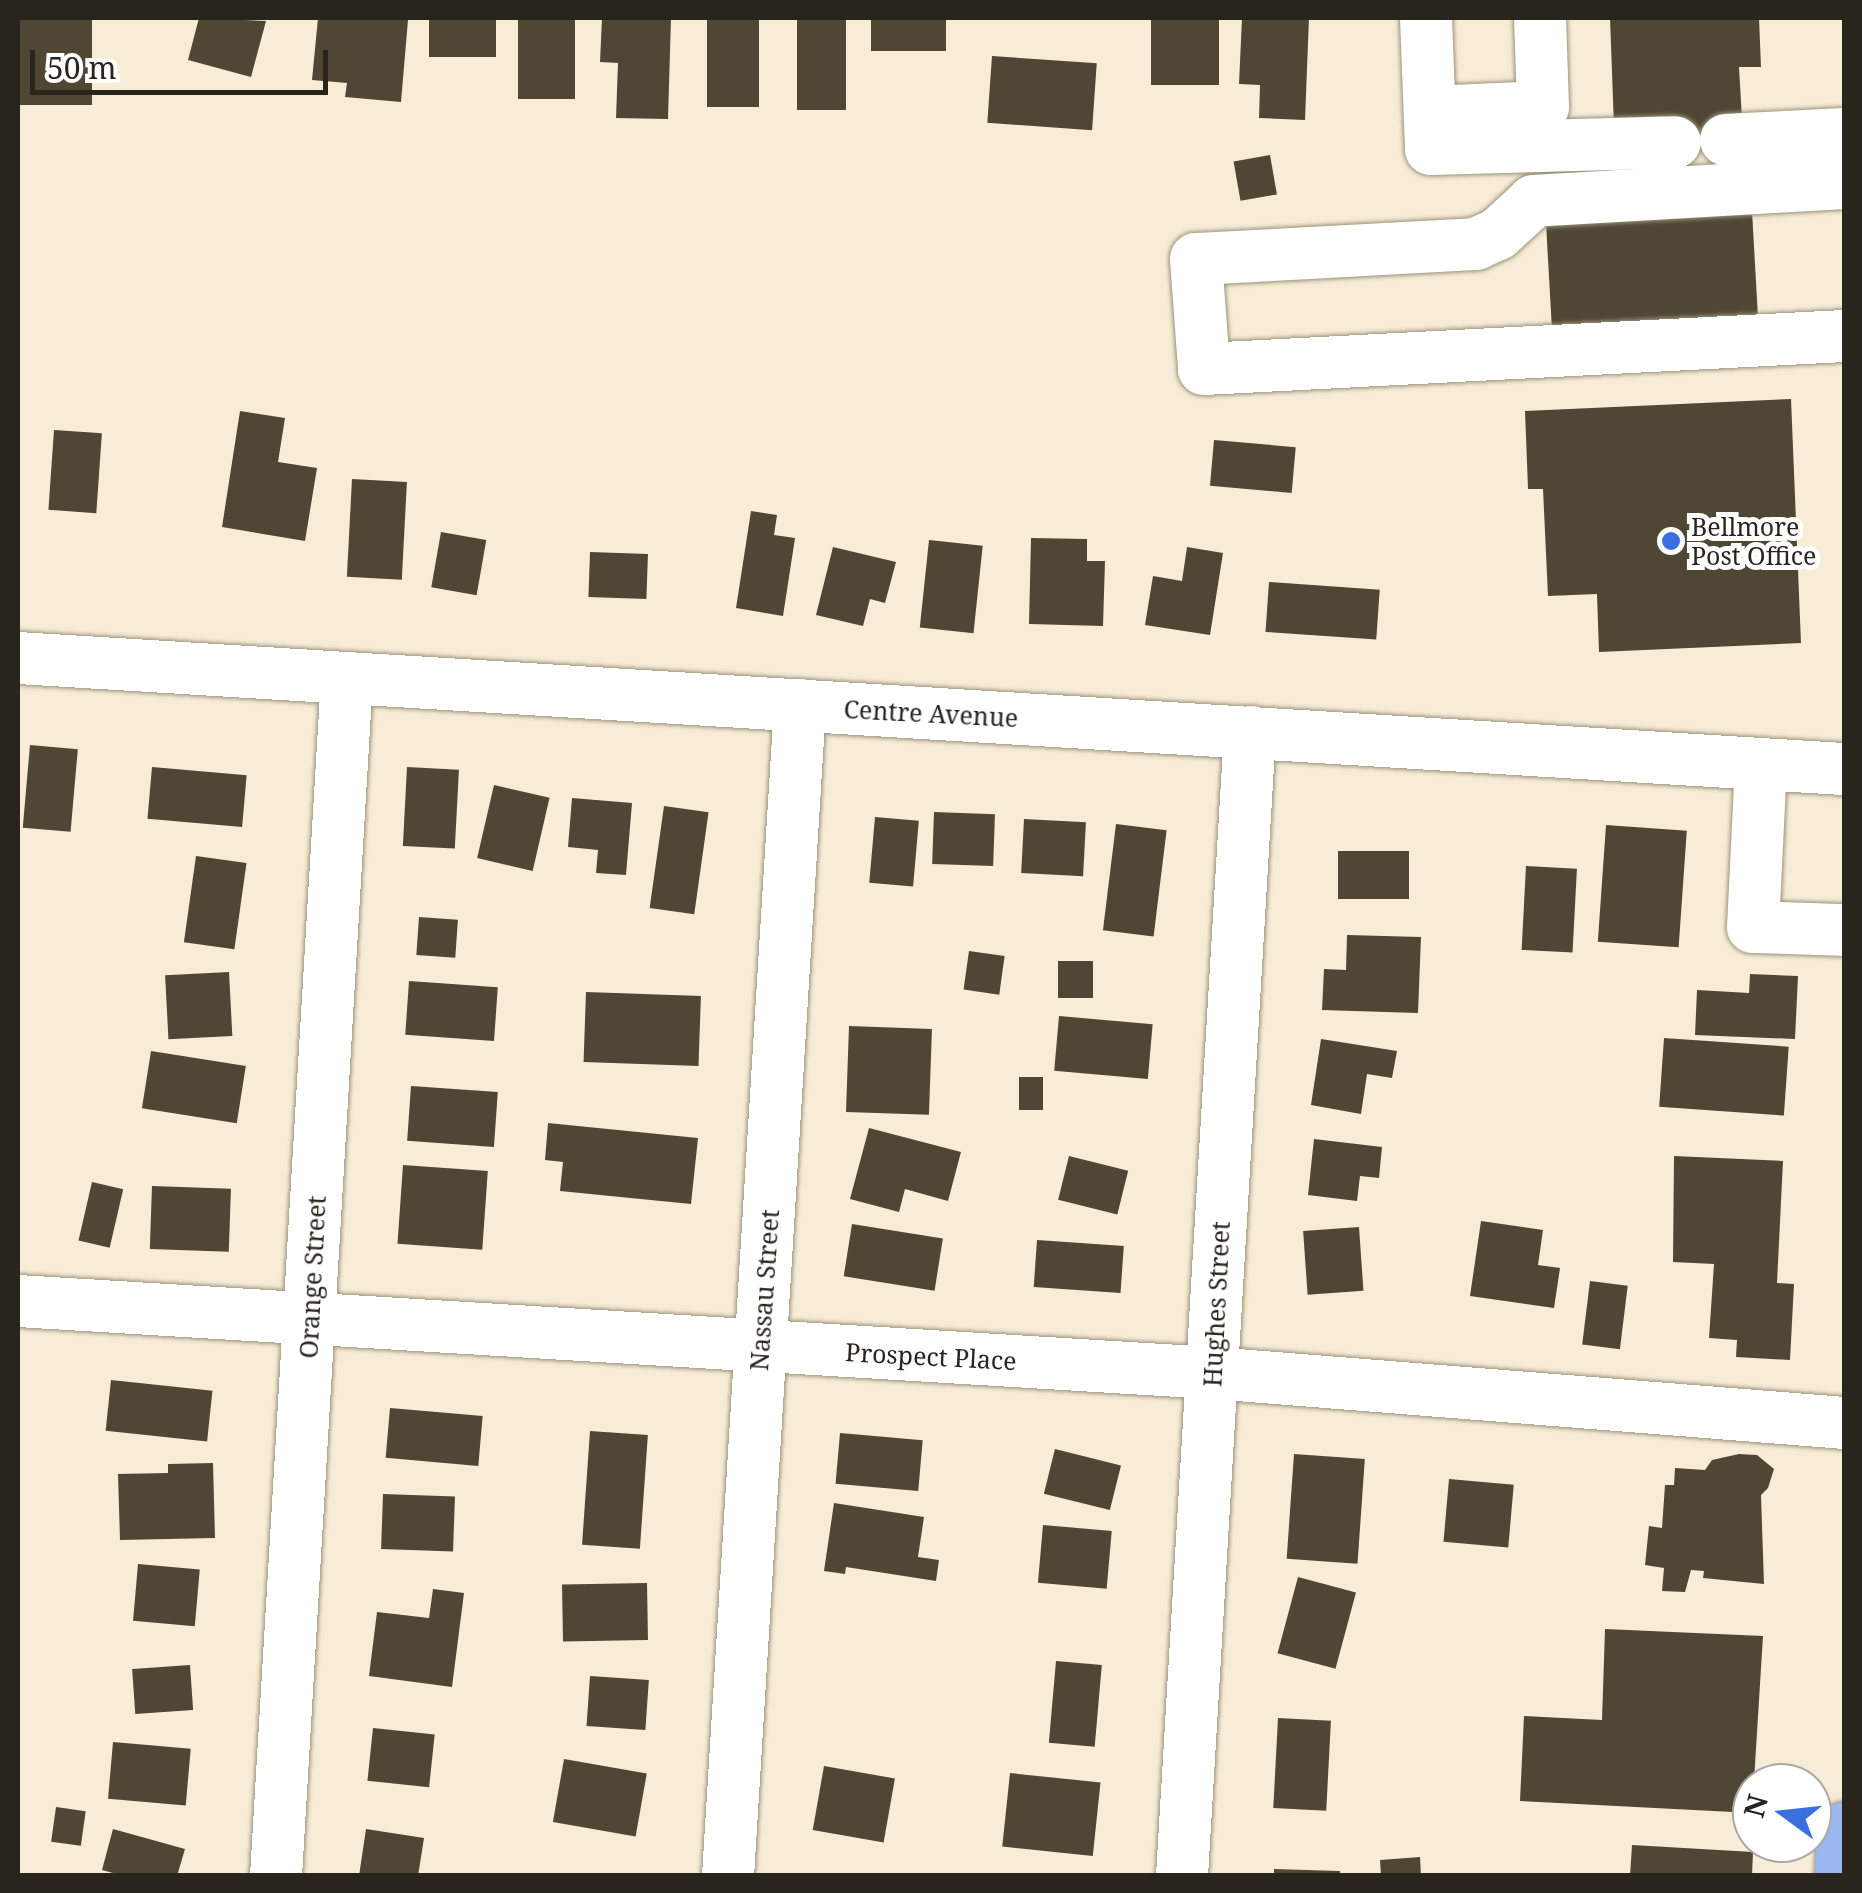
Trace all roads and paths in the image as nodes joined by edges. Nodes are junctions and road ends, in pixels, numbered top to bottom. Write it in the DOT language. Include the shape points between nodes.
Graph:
graph roads {
  1 [pos="1426,18"];
  2 [pos="1540,18"];
  3 [pos="1430,112"];
  4 [pos="1844,134"];
  5 [pos="1844,184"];
  6 [pos="1844,336"];
  7 [pos="18,658"];
  8 [pos="347,678"];
  9 [pos="800,705"];
  10 [pos="1250,732"];
  11 [pos="1761,764"];
  12 [pos="1844,769"];
  13 [pos="1844,930"];
  14 [pos="18,1301"];
  15 [pos="310,1319"];
  16 [pos="760,1346"];
  17 [pos="1212,1373"];
  18 [pos="1844,1423"];
  19 [pos="1844,1828"];
  20 [pos="276,1876"];
  21 [pos="728,1876"];
  22 [pos="1182,1876"];
  23 [pos="1842,1876"];
  1 -- 3 [label="street"];
  2 -- 3 [label="street" via="1543,106"];
  3 -- 4 [label="street" via="1431,149"];
  5 -- 6 [label="street" via="1534,202 1476,244 1196,259 1204,369"];
  7 -- 8 [label="street, Centre Avenue"];
  8 -- 9 [label="street, Centre Avenue"];
  8 -- 15 [label="street, Orange Street"];
  9 -- 10 [label="street, Centre Avenue"];
  9 -- 16 [label="street, Nassau Street"];
  10 -- 11 [label="street, Centre Avenue"];
  10 -- 17 [label="street, Hughes Street"];
  11 -- 12 [label="street, Centre Avenue"];
  11 -- 13 [label="street" via="1753,926"];
  14 -- 15 [label="street, Prospect Place"];
  15 -- 16 [label="street, Prospect Place"];
  15 -- 20 [label="street, Orange Street"];
  16 -- 17 [label="street, Prospect Place"];
  16 -- 21 [label="street, Nassau Street"];
  17 -- 18 [label="street, Prospect Place"];
  17 -- 22 [label="street, Hughes Street"];
  19 -- 23 [label="main road"];
}
